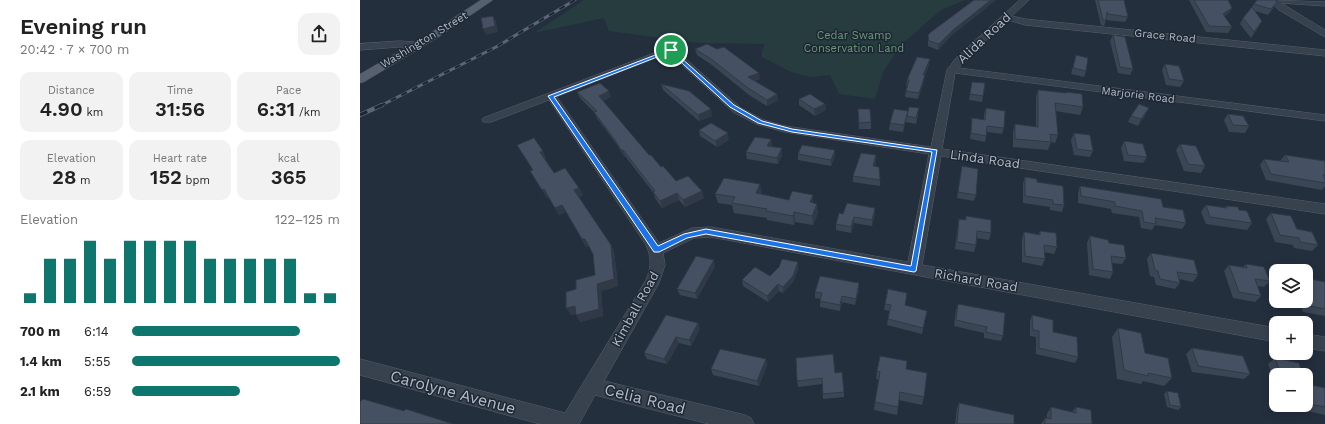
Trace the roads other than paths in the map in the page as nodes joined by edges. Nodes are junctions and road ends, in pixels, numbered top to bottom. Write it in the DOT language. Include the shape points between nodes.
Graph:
graph roads {
  1 [pos="488,0"];
  2 [pos="1025,0"];
  3 [pos="1273,0"];
  4 [pos="1279,0"];
  5 [pos="1325,4"];
  6 [pos="1005,17"];
  7 [pos="1325,34"];
  8 [pos="418,45"];
  9 [pos="360,47"];
  10 [pos="1325,53"];
  11 [pos="952,70"];
  12 [pos="360,79"];
  13 [pos="550,96"];
  14 [pos="1325,118"];
  15 [pos="487,120"];
  16 [pos="935,151"];
  17 [pos="1325,209"];
  18 [pos="656,250"];
  19 [pos="914,269"];
  20 [pos="1269,334"];
  21 [pos="1313,342"];
  22 [pos="1325,344"];
  23 [pos="360,367"];
  24 [pos="591,386"];
  25 [pos="569,423"];
  26 [pos="745,424"];
  1 -- 8 [label="main road, Washington Street"];
  2 -- 6 [label="street, Alida Road"];
  3 -- 7 [label="street"];
  4 -- 5 [label="street"];
  6 -- 10 [label="street, Grace Road" via="1026,22"];
  6 -- 11 [label="street, Alida Road" via="959,60"];
  8 -- 9 [label="street"];
  8 -- 12 [label="main road, Washington Street"];
  11 -- 14 [label="street, Marjorie Road"];
  11 -- 16 [label="street, Alida Road" via="947,83"];
  13 -- 15 [label="street"];
  13 -- 16 [label="street, Linda Road" via="674,49 732,106 760,122 792,130"];
  13 -- 18 [label="street"];
  16 -- 17 [label="street, Linda Road"];
  16 -- 19 [label="street, Alida Road"];
  18 -- 19 [label="street, Richard Road" via="686,235 706,231"];
  18 -- 24 [label="street, Kimball Road" via="659,263 656,276"];
  19 -- 20 [label="street, Richard Road"];
  21 -- 22 [label="street"];
  23 -- 25 [label="street, Carolyne Avenue"];
  24 -- 25 [label="street, Kimball Road"];
  24 -- 26 [label="street, Celia Road"];
}
